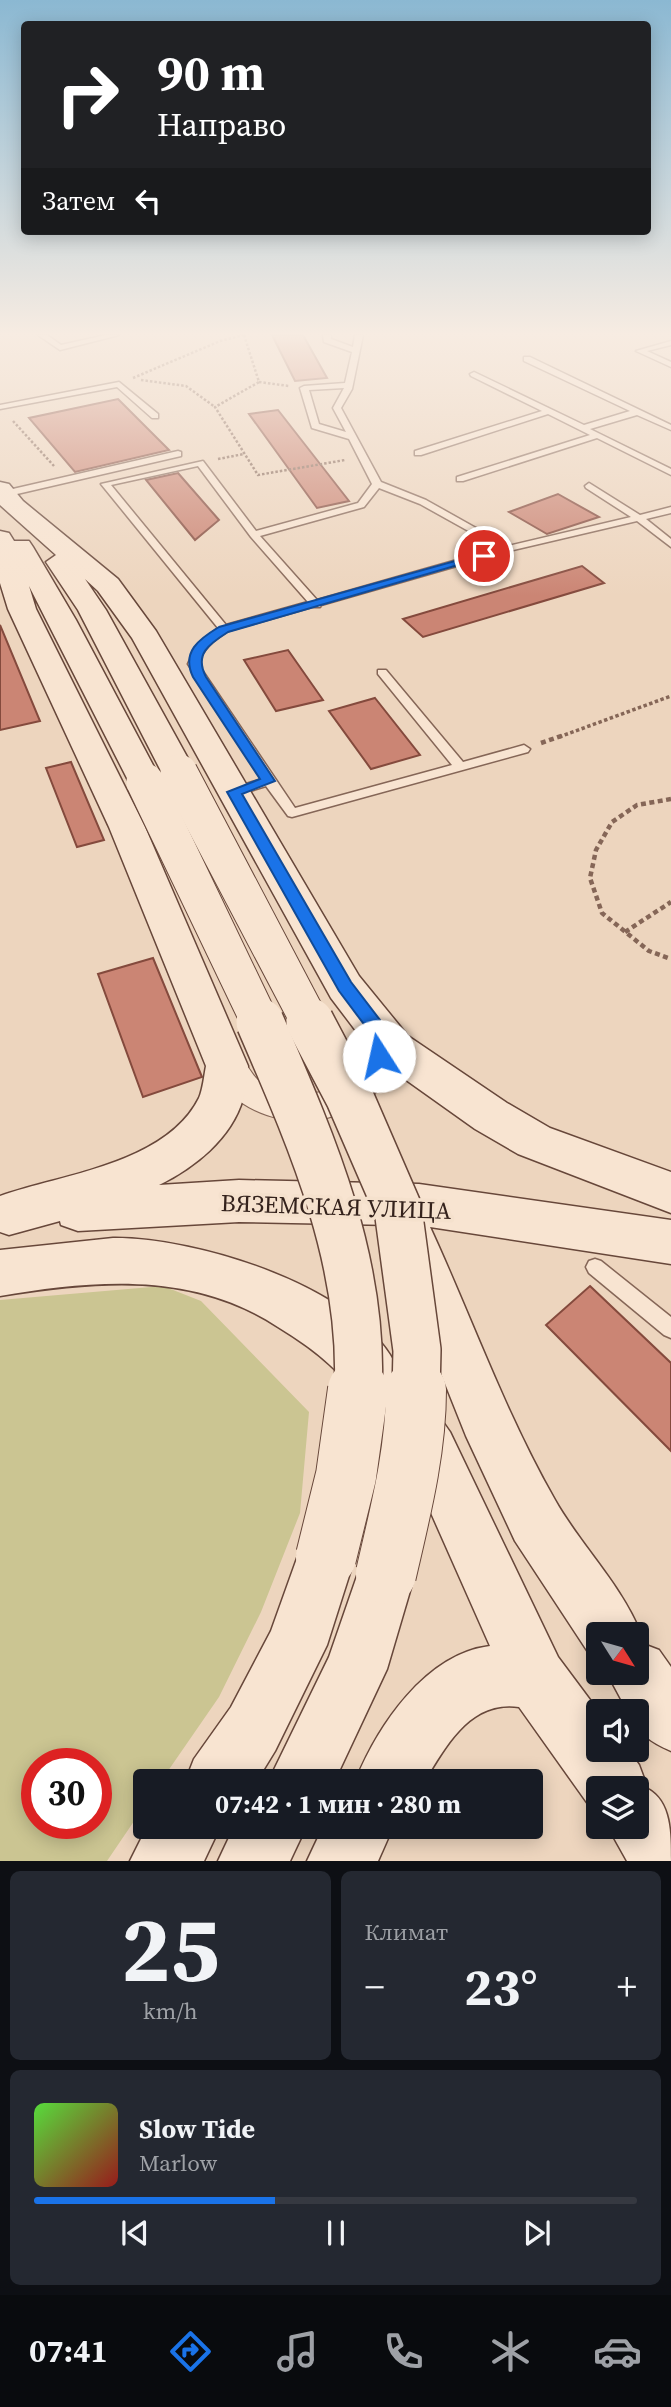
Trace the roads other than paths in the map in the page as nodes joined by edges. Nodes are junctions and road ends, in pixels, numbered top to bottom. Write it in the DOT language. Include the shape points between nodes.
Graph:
graph roads {
  1 [pos="314,422"];
  2 [pos="344,422"];
  3 [pos="516,422"];
  4 [pos="572,422"];
  5 [pos="604,422"];
  6 [pos="584,428"];
  7 [pos="598,435"];
  8 [pos="352,437"];
  9 [pos="418,453"];
  10 [pos="178,454"];
  11 [pos="671,472"];
  12 [pos="460,479"];
  13 [pos="377,484"];
  14 [pos="589,486"];
  15 [pos="4,509"];
  16 [pos="671,510"];
  17 [pos="639,518"];
  18 [pos="254,535"];
  19 [pos="671,544"];
  20 [pos="508,549"];
  21 [pos="316,605"];
  22 [pos="223,629"];
  23 [pos="382,672"];
  24 [pos="524,749"];
  25 [pos="460,767"];
  26 [pos="162,777"];
  27 [pos="268,781"];
  28 [pos="234,792"];
  29 [pos="384,1036"];
  30 [pos="227,1066"];
  31 [pos="671,1193"];
  32 [pos="398,1209"];
  33 [pos="5,1215"];
  34 [pos="671,1242"];
  35 [pos="595,1267"];
  36 [pos="0,1273"];
  37 [pos="671,1329"];
  38 [pos="603,1622"];
  39 [pos="536,1679"];
  40 [pos="646,1685"];
  41 [pos="671,1719"];
  42 [pos="226,1769"];
  43 [pos="306,1769"];
  44 [pos="395,1769"];
  45 [pos="607,1776"];
  46 [pos="649,1835"];
  47 [pos="179,1839"];
  48 [pos="266,1839"];
  49 [pos="353,1839"];
  50 [pos="163,1861"];
  51 [pos="252,1861"];
  52 [pos="341,1861"];
  53 [pos="668,1861"];
  1 -- 8 [label="lane"];
  2 -- 8 [label="lane"];
  3 -- 9 [label="lane"];
  4 -- 6 [label="lane"];
  5 -- 6 [label="lane"];
  6 -- 7 [label="lane"];
  7 -- 11 [label="lane"];
  7 -- 12 [label="lane"];
  8 -- 13 [label="lane"];
  10 -- 15 [label="lane" via="66,480"];
  13 -- 18 [label="lane" via="361,505"];
  13 -- 20 [label="lane" via="423,502"];
  14 -- 17 [label="lane"];
  15 -- 26 [label="main road" via="62,620"];
  15 -- 28 [label="main road" via="108,585 146,637"];
  15 -- 30 [label="main road" via="22,609 127,827"];
  16 -- 17 [label="lane"];
  17 -- 19 [label="lane"];
  17 -- 20 [label="lane"];
  18 -- 21 [label="lane"];
  18 -- 22 [label="lane" via="200,463 105,484"];
  20 -- 21 [label="lane"];
  21 -- 22 [label="lane"];
  22 -- 27 [label="lane" via="195,653 193,664"];
  23 -- 25 [label="lane"];
  24 -- 25 [label="lane"];
  25 -- 27 [label="lane" via="292,813"];
  26 -- 32 [label="main road, bridge" via="349,1096"];
  26 -- 42 [label="main road, bridge" via="335,1216 359,1335 354,1431 326,1557 296,1645 253,1729"];
  27 -- 28 [label="lane"];
  28 -- 29 [label="main road" via="345,987"];
  29 -- 30 [label="street" via="369,1077 352,1094 327,1105 300,1110 272,1105 239,1086"];
  29 -- 31 [label="main road" via="440,1083 534,1141"];
  30 -- 33 [label="main road" via="228,1085 222,1100 200,1131 166,1160 111,1187"];
  32 -- 38 [label="main road, bridge" via="485,1417 535,1521"];
  32 -- 43 [label="main road, bridge" via="417,1350 416,1420 404,1496 386,1574 356,1669"];
  33 -- 34 [label="main road, ВЯЗЕМСКАЯ УЛИЦА" via="239,1200 419,1205"];
  35 -- 37 [label="lane"];
  36 -- 39 [label="main road" via="130,1260 205,1271 280,1299 346,1342 387,1386 431,1451"];
  39 -- 44 [label="main road" via="515,1673 489,1674 463,1685 421,1725"];
  39 -- 45 [label="main road"];
  40 -- 41 [label="main road"];
  46 -- 53 [label="main road"];
  47 -- 50 [label="main road"];
  48 -- 51 [label="main road"];
  49 -- 52 [label="main road"];
}
